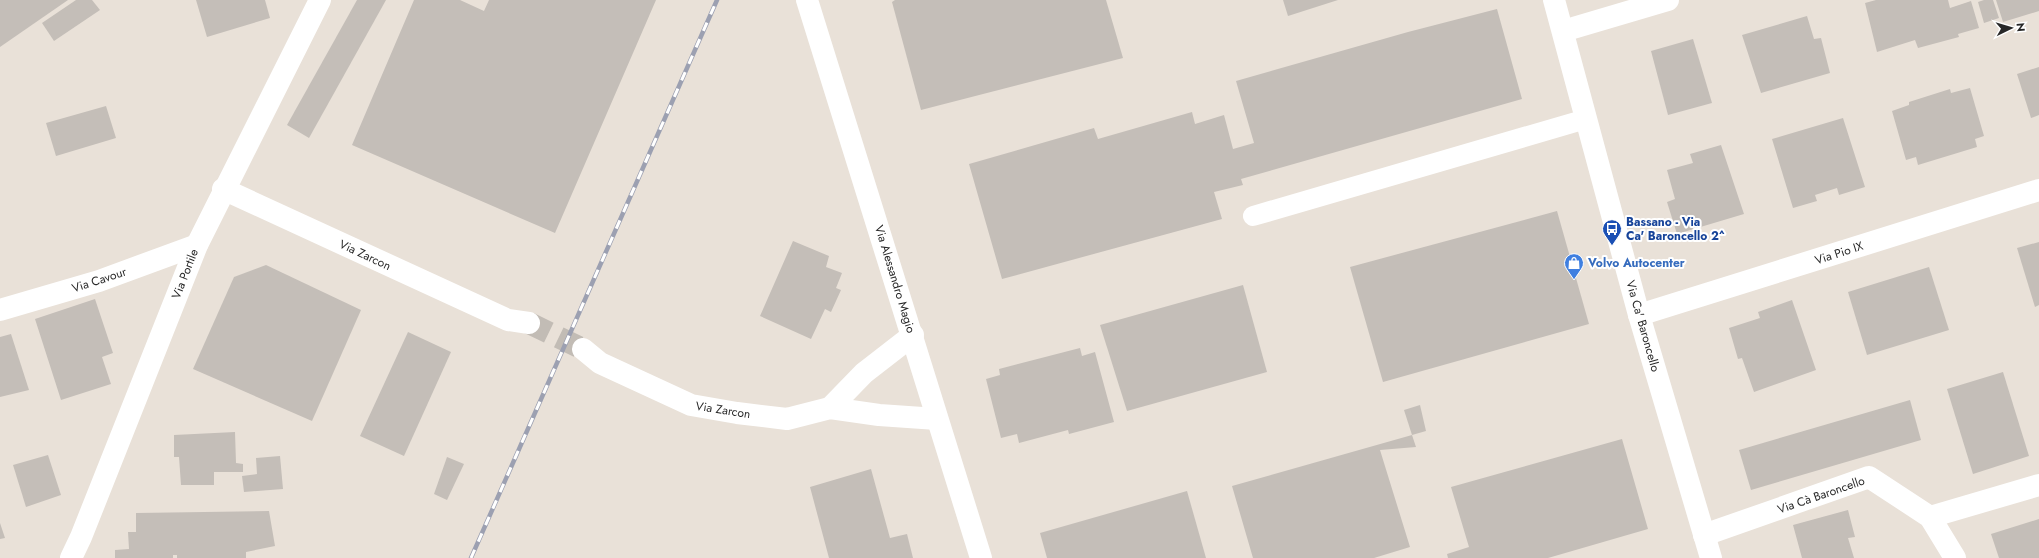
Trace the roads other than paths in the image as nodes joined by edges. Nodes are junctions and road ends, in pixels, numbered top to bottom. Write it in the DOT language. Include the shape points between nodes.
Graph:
graph roads {
  1 [pos="320,0"];
  2 [pos="807,0"];
  3 [pos="1554,0"];
  4 [pos="1668,0"];
  5 [pos="1563,31"];
  6 [pos="1586,119"];
  7 [pos="223,189"];
  8 [pos="2039,190"];
  9 [pos="1253,216"];
  10 [pos="196,245"];
  11 [pos="0,310"];
  12 [pos="1639,315"];
  13 [pos="526,329"];
  14 [pos="913,335"];
  15 [pos="580,355"];
  16 [pos="830,408"];
  17 [pos="937,419"];
  18 [pos="2039,485"];
  19 [pos="1930,517"];
  20 [pos="1704,535"];
  21 [pos="71,558"];
  22 [pos="981,558"];
  23 [pos="1711,558"];
  24 [pos="1955,558"];
  1 -- 7 [label="street, Via Portile"];
  2 -- 14 [label="street, Via Alessandro Magio"];
  3 -- 5 [label="street, Via Ca' Baroncello"];
  4 -- 5 [label="street"];
  5 -- 6 [label="street, Via Ca' Baroncello"];
  6 -- 9 [label="lane"];
  6 -- 12 [label="street, Via Ca' Baroncello"];
  7 -- 10 [label="street, Via Portile"];
  7 -- 13 [label="street, Via Zarcon"];
  8 -- 12 [label="street, Via Pio IX"];
  10 -- 11 [label="street, Via Cavour" via="99,281"];
  10 -- 21 [label="street, Via Portile" via="82,537"];
  12 -- 20 [label="street, Via Ca' Baroncello"];
  14 -- 16 [label="street" via="864,373"];
  14 -- 17 [label="street, Via Alessandro Magio"];
  15 -- 16 [label="street, Via Zarcon" via="691,405 787,419"];
  16 -- 17 [label="street"];
  17 -- 22 [label="street, Via Alessandro Magio"];
  18 -- 19 [label="street"];
  19 -- 20 [label="street, Via Cà Baroncello" via="1869,477"];
  19 -- 24 [label="street, Via Cà Baroncello"];
  20 -- 23 [label="street, Via Ca' Baroncello"];
}
